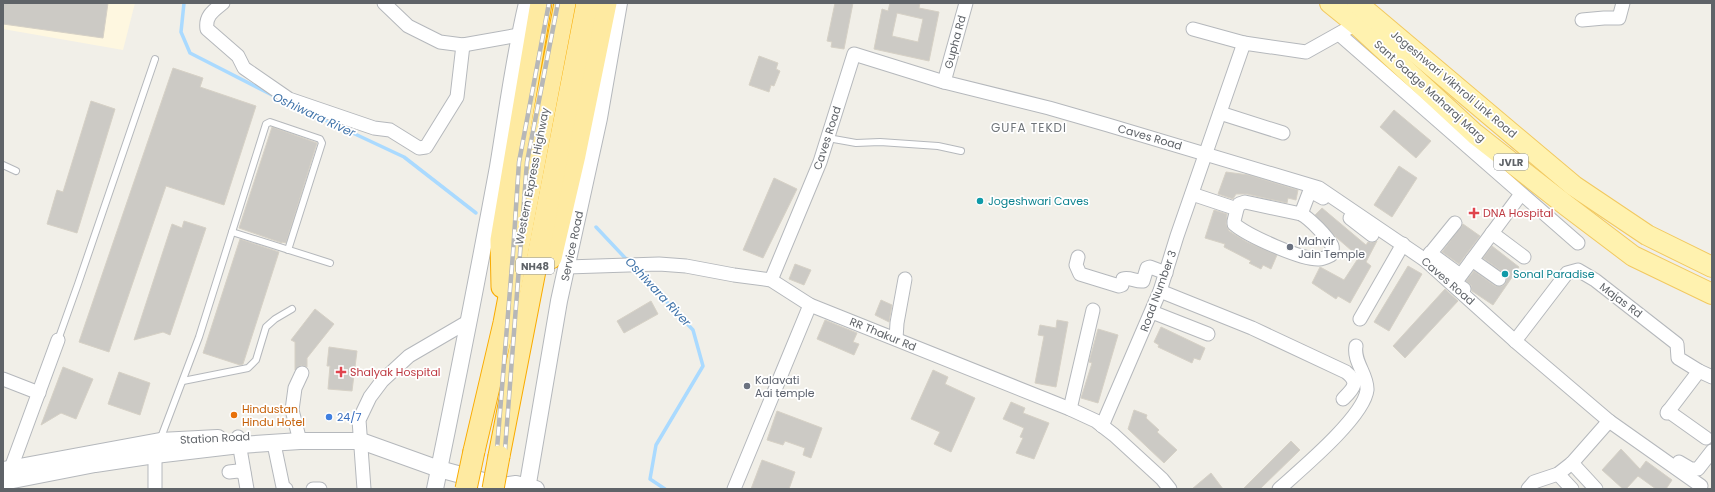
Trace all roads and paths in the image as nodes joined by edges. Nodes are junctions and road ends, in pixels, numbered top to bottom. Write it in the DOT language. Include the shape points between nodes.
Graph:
graph roads {
  1 [pos="223,3"];
  2 [pos="384,3"];
  3 [pos="527,3"];
  4 [pos="541,3"];
  5 [pos="565,3"];
  6 [pos="587,3"];
  7 [pos="606,3"];
  8 [pos="619,3"];
  9 [pos="966,3"];
  10 [pos="1330,3"];
  11 [pos="1357,3"];
  12 [pos="1623,3"];
  13 [pos="1582,20"];
  14 [pos="1356,24"];
  15 [pos="1193,28"];
  16 [pos="519,34"];
  17 [pos="1339,34"];
  18 [pos="1244,43"];
  19 [pos="463,45"];
  20 [pos="155,59"];
  21 [pos="944,82"];
  22 [pos="1220,113"];
  23 [pos="1283,133"];
  24 [pos="828,138"];
  25 [pos="961,151"];
  26 [pos="1206,154"];
  27 [pos="3,165"];
  28 [pos="16,171"];
  29 [pos="1192,194"];
  30 [pos="1521,194"];
  31 [pos="1238,209"];
  32 [pos="1301,214"];
  33 [pos="1455,223"];
  34 [pos="232,232"];
  35 [pos="1372,235"];
  36 [pos="1487,236"];
  37 [pos="1578,243"];
  38 [pos="1402,244"];
  39 [pos="288,250"];
  40 [pos="1428,256"];
  41 [pos="1078,257"];
  42 [pos="1524,257"];
  43 [pos="1472,260"];
  44 [pos="330,263"];
  45 [pos="1712,267"];
  46 [pos="567,268"];
  47 [pos="1166,273"];
  48 [pos="1453,277"];
  49 [pos="905,279"];
  50 [pos="1499,279"];
  51 [pos="771,280"];
  52 [pos="1160,291"];
  53 [pos="1712,294"];
  54 [pos="810,305"];
  55 [pos="1487,306"];
  56 [pos="292,309"];
  57 [pos="1093,310"];
  58 [pos="1152,312"];
  59 [pos="1360,319"];
  60 [pos="469,321"];
  61 [pos="514,325"];
  62 [pos="1208,334"];
  63 [pos="896,339"];
  64 [pos="58,340"];
  65 [pos="1515,341"];
  66 [pos="1356,346"];
  67 [pos="1699,371"];
  68 [pos="302,373"];
  69 [pos="1712,377"];
  70 [pos="3,379"];
  71 [pos="183,381"];
  72 [pos="39,393"];
  73 [pos="1343,399"];
  74 [pos="1070,409"];
  75 [pos="1609,421"];
  76 [pos="1102,426"];
  77 [pos="360,436"];
  78 [pos="299,437"];
  79 [pos="1706,438"];
  80 [pos="239,441"];
  81 [pos="274,444"];
  82 [pos="158,448"];
  83 [pos="1712,451"];
  84 [pos="1572,463"];
  85 [pos="440,465"];
  86 [pos="229,472"];
  87 [pos="6,473"];
  88 [pos="244,474"];
  89 [pos="1558,474"];
  90 [pos="1701,486"];
  91 [pos="527,487"];
  92 [pos="155,489"];
  93 [pos="246,489"];
  94 [pos="286,489"];
  95 [pos="313,489"];
  96 [pos="320,489"];
  97 [pos="364,489"];
  98 [pos="435,489"];
  99 [pos="466,489"];
  100 [pos="493,489"];
  101 [pos="734,489"];
  102 [pos="1170,489"];
  103 [pos="1279,489"];
  104 [pos="1528,489"];
  105 [pos="1572,489"];
  106 [pos="1596,489"];
  1 -- 19 [label="street" via="208,16 207,29 238,56 244,68 289,99 374,128 390,130 419,148 426,147 457,97"];
  2 -- 19 [label="street" via="408,26 440,42"];
  3 -- 16 [label="street"];
  4 -- 61 [label="highway" via="501,240"];
  5 -- 61 [label="highway, Western Express Highway / NH48" via="551,72"];
  6 -- 61 [label="highway, Western Express Highway / NH48"];
  7 -- 61 [label="highway" via="575,155 544,288"];
  8 -- 46 [label="street, Service Road" via="599,118"];
  9 -- 21 [label="street, Gupha Rd"];
  10 -- 14 [label="main road, Sant Gadge Maharaj Marg / JVLR"];
  11 -- 45 [label="main road, Jogeshwari Vikhroli Link Road / JVLR" via="1574,186 1647,235"];
  12 -- 13 [label="street" via="1619,18"];
  14 -- 17 [label="street"];
  14 -- 53 [label="main road, Sant Gadge Maharaj Marg / JVLR" via="1475,134 1621,247 1634,256"];
  15 -- 18 [label="street"];
  16 -- 19 [label="street"];
  16 -- 60 [label="street"];
  17 -- 18 [label="street" via="1306,52"];
  17 -- 30 [label="street"];
  18 -- 22 [label="street, Road Number 3"];
  20 -- 64 [label="lane"];
  21 -- 24 [label="street, Caves Road" via="854,54"];
  21 -- 26 [label="street, Caves Road" via="1050,108"];
  22 -- 23 [label="street"];
  22 -- 26 [label="street, Road Number 3"];
  24 -- 25 [label="lane" via="856,143 938,146"];
  24 -- 51 [label="street, Caves Road"];
  26 -- 29 [label="street, Road Number 3"];
  26 -- 38 [label="street, Caves Road" via="1319,188"];
  27 -- 28 [label="lane"];
  29 -- 31 [label="street"];
  29 -- 47 [label="street, Road Number 3"];
  30 -- 36 [label="street"];
  30 -- 37 [label="street"];
  31 -- 32 [label="street" via="1239,204 1245,202"];
  31 -- 32 [label="street" via="1234,221 1237,227 1283,249 1315,259 1331,255 1331,243 1307,217"];
  32 -- 35 [label="street" via="1311,192"];
  33 -- 40 [label="street"];
  34 -- 39 [label="lane"];
  34 -- 39 [label="lane" via="266,124 270,122 320,138 322,143"];
  34 -- 71 [label="lane" via="200,337"];
  36 -- 42 [label="street"];
  36 -- 43 [label="street"];
  36 -- 48 [label="street"];
  38 -- 40 [label="street, Caves Road"];
  38 -- 59 [label="street"];
  39 -- 44 [label="lane"];
  40 -- 48 [label="street, Caves Road"];
  41 -- 47 [label="street" via="1076,265 1080,274 1119,286 1127,278 1143,281 1148,268"];
  43 -- 50 [label="street"];
  43 -- 55 [label="street" via="1455,283"];
  46 -- 51 [label="street, RR Thakur Rd" via="659,264"];
  46 -- 91 [label="street, Service Road"];
  47 -- 52 [label="street, Road Number 3"];
  48 -- 65 [label="street, Caves Road"];
  49 -- 63 [label="street"];
  51 -- 54 [label="street, RR Thakur Rd"];
  52 -- 58 [label="street, Road Number 3"];
  52 -- 73 [label="street" via="1252,328 1346,372 1352,376 1354,382 1353,389"];
  54 -- 63 [label="street, RR Thakur Rd"];
  54 -- 101 [label="street"];
  56 -- 71 [label="lane" via="266,327 256,360 248,368"];
  57 -- 74 [label="street"];
  58 -- 62 [label="street"];
  58 -- 76 [label="street, Road Number 3"];
  60 -- 77 [label="street" via="409,356 382,381 370,397 359,420"];
  60 -- 85 [label="street"];
  61 -- 99 [label="highway, Western Express Highway / NH48, bridge" via="474,450"];
  61 -- 100 [label="highway, Western Express Highway / NH48, bridge"];
  63 -- 74 [label="street, RR Thakur Rd"];
  64 -- 72 [label="street"];
  65 -- 67 [label="street, Majas Rd" via="1567,273 1578,270 1601,284 1677,344 1678,358"];
  65 -- 75 [label="street, Caves Road"];
  66 -- 103 [label="street" via="1355,353 1367,390 1362,403 1348,423"];
  67 -- 69 [label="street, Majas Rd"];
  67 -- 79 [label="street" via="1668,412"];
  68 -- 78 [label="street" via="295,388 292,410"];
  70 -- 72 [label="street"];
  71 -- 82 [label="lane"];
  72 -- 87 [label="street"];
  74 -- 76 [label="street, RR Thakur Rd"];
  75 -- 83 [label="street" via="1625,426 1690,469 1698,469"];
  75 -- 84 [label="street"];
  75 -- 90 [label="street, Caves Road"];
  76 -- 102 [label="street, RR Thakur Rd"];
  77 -- 78 [label="street, Station Road"];
  77 -- 85 [label="street, Station Road"];
  77 -- 97 [label="street"];
  78 -- 80 [label="street, Station Road"];
  78 -- 81 [label="street, Station Road"];
  80 -- 81 [label="street, Station Road"];
  80 -- 82 [label="street, Station Road"];
  80 -- 88 [label="street"];
  81 -- 94 [label="street" via="282,487"];
  82 -- 87 [label="street, Station Road" via="95,464"];
  82 -- 92 [label="street"];
  84 -- 89 [label="street"];
  84 -- 106 [label="street"];
  85 -- 91 [label="street, Station Road" via="506,476"];
  85 -- 98 [label="street"];
  86 -- 88 [label="street" via="238,471"];
  88 -- 93 [label="street"];
  89 -- 104 [label="street" via="1534,482"];
  89 -- 105 [label="street"];
  95 -- 96 [label="street"];
}
